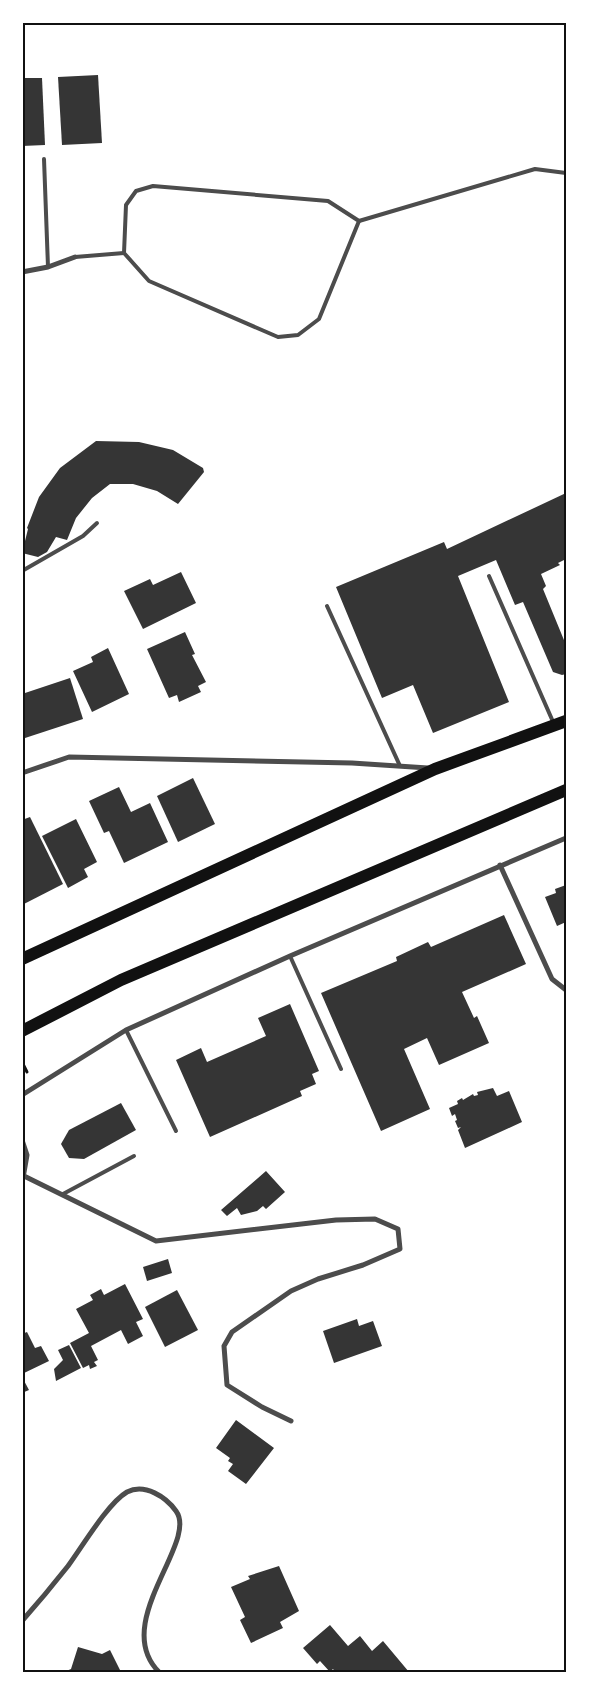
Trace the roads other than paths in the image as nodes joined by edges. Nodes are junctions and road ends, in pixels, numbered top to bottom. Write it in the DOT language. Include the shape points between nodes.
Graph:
graph roads {
  1 [pos="44,159"];
  2 [pos="566,173"];
  3 [pos="359,221"];
  4 [pos="124,253"];
  5 [pos="74,257"];
  6 [pos="48,267"];
  7 [pos="22,272"];
  8 [pos="97,523"];
  9 [pos="22,571"];
  10 [pos="489,576"];
  11 [pos="327,606"];
  12 [pos="560,723"];
  13 [pos="400,766"];
  14 [pos="436,769"];
  15 [pos="22,774"];
  16 [pos="566,790"];
  17 [pos="566,838"];
  18 [pos="500,865"];
  19 [pos="290,956"];
  20 [pos="22,959"];
  21 [pos="566,990"];
  22 [pos="126,1030"];
  23 [pos="22,1031"];
  24 [pos="341,1069"];
  25 [pos="22,1095"];
  26 [pos="176,1131"];
  27 [pos="22,1140"];
  28 [pos="134,1156"];
  29 [pos="23,1178"];
  30 [pos="63,1194"];
  31 [pos="291,1421"];
  32 [pos="22,1622"];
  33 [pos="159,1672"];
  1 -- 6 [label="lane"];
  2 -- 3 [label="lane" via="535,169"];
  3 -- 4 [label="lane" via="328,201 153,186 136,191 126,205"];
  3 -- 4 [label="lane" via="319,318 298,335 278,337 150,280"];
  4 -- 5 [label="lane"];
  5 -- 6 [label="street"];
  6 -- 7 [label="street"];
  8 -- 9 [label="lane" via="83,536"];
  10 -- 12 [label="lane"];
  11 -- 13 [label="lane"];
  12 -- 14 [label="main road"];
  13 -- 14 [label="street"];
  13 -- 15 [label="street" via="352,762 69,757"];
  14 -- 20 [label="main road"];
  16 -- 23 [label="main road" via="121,980"];
  17 -- 18 [label="street"];
  18 -- 19 [label="street"];
  18 -- 21 [label="street" via="552,979"];
  19 -- 22 [label="street"];
  19 -- 24 [label="lane"];
  22 -- 25 [label="street"];
  22 -- 26 [label="lane"];
  27 -- 29 [label="street" via="27,1155"];
  28 -- 30 [label="lane"];
  29 -- 30 [label="street"];
  30 -- 31 [label="street" via="156,1241 336,1220 375,1219 398,1229 400,1249 292,1291 232,1332 224,1346 227,1385"];
  32 -- 33 [label="street" via="115,1502 128,1492 149,1490 169,1501 179,1514 181,1531 144,1620 144,1649"];
}
